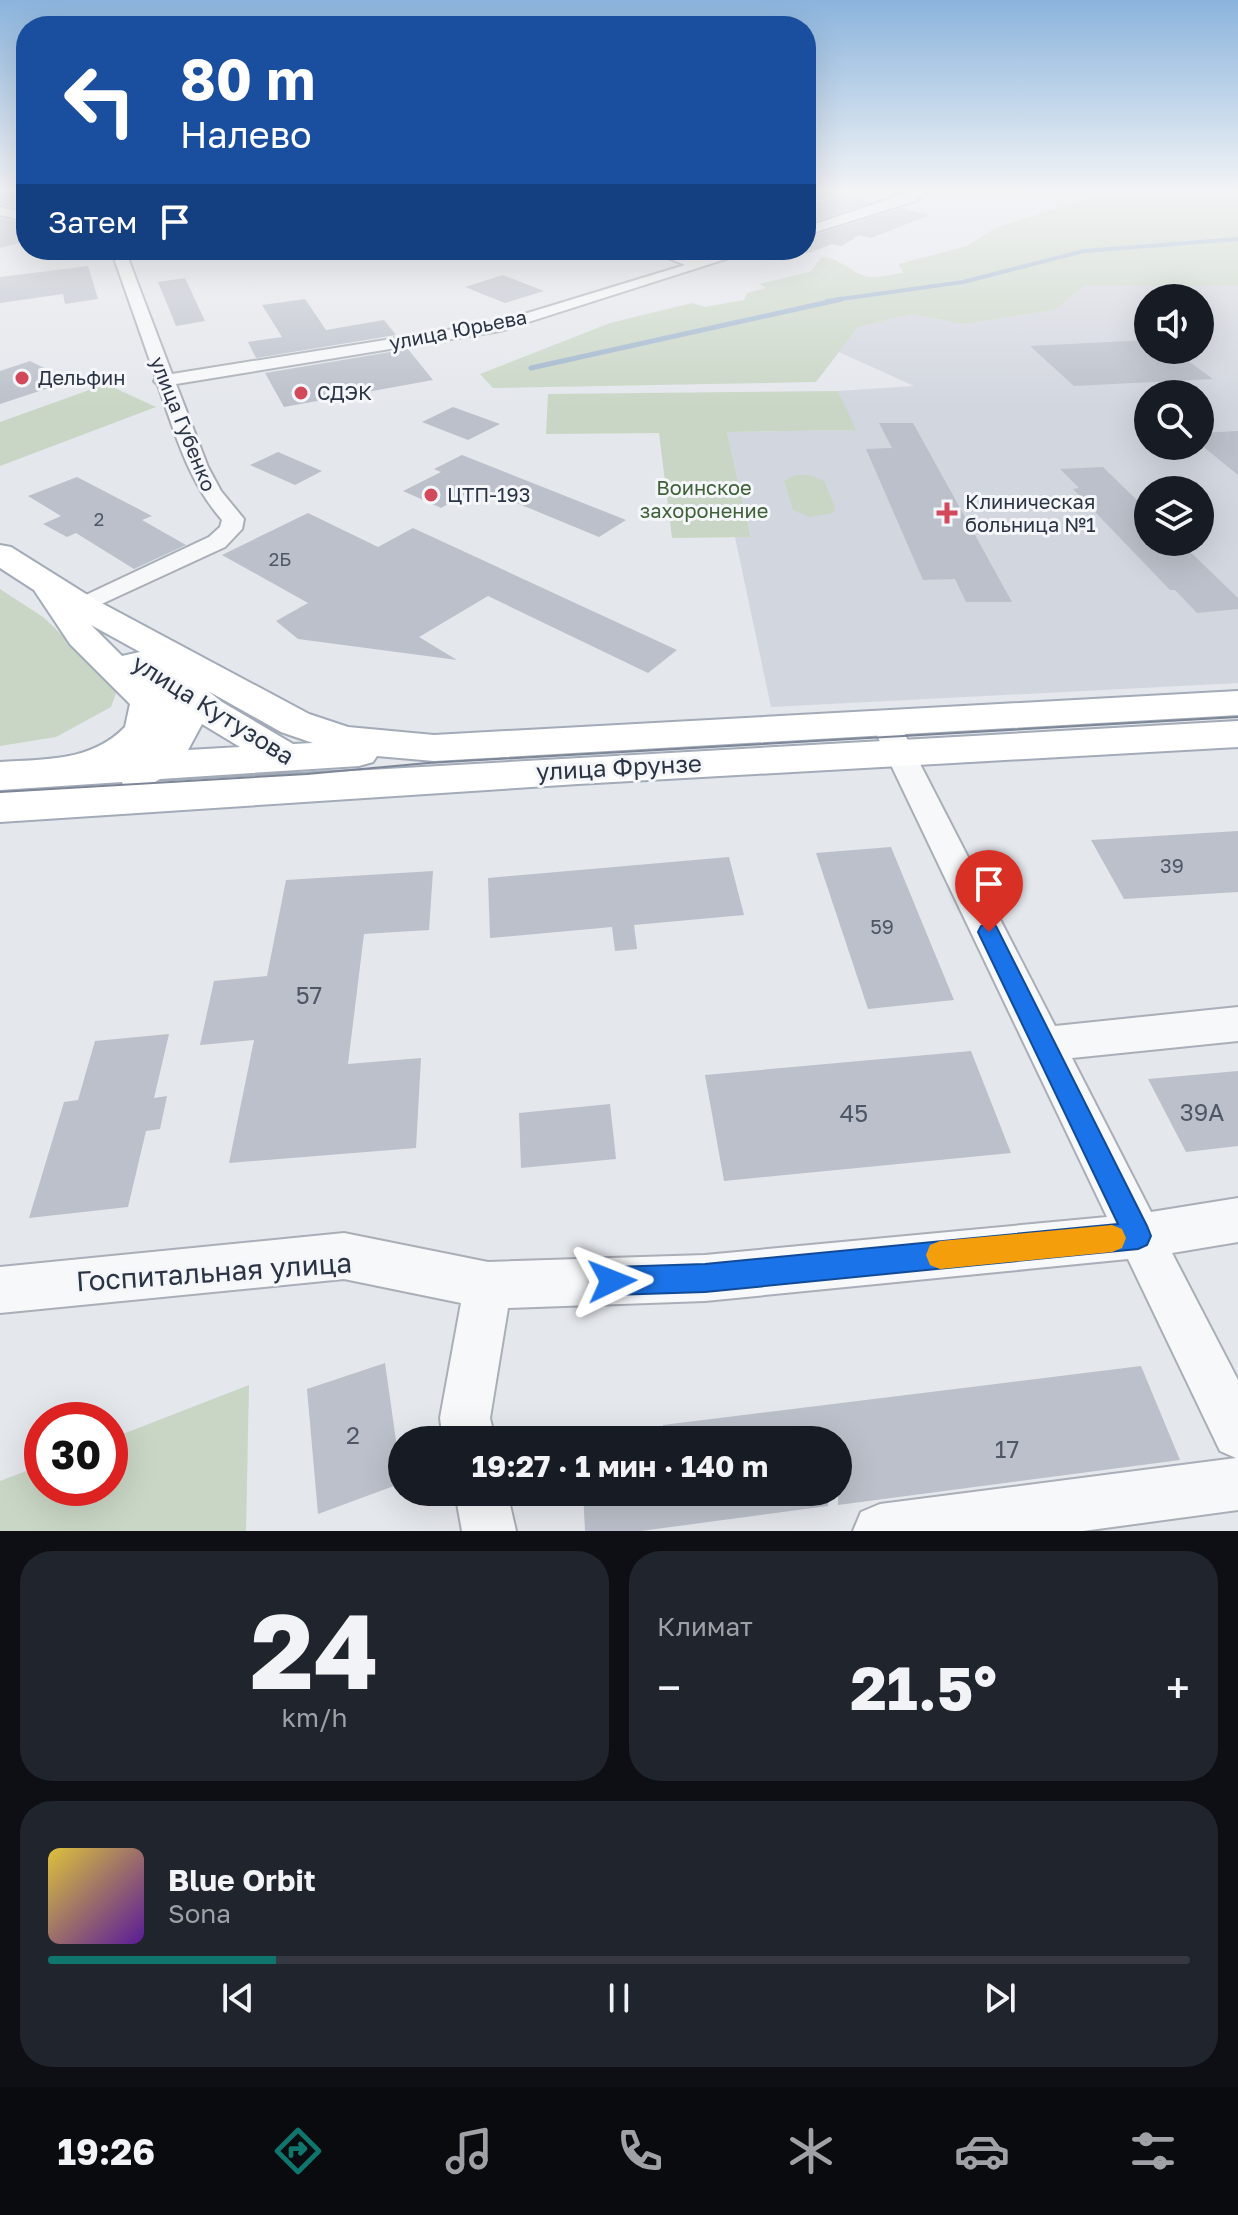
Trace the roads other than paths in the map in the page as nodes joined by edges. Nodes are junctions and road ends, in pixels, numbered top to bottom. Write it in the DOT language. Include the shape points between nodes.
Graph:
graph roads {
  1 [pos="119,262"];
  2 [pos="693,262"];
  3 [pos="708,262"];
  4 [pos="700,265"];
  5 [pos="163,381"];
  6 [pos="0,554"];
  7 [pos="62,594"];
  8 [pos="152,645"];
  9 [pos="190,698"];
  10 [pos="256,700"];
  11 [pos="1238,703"];
  12 [pos="1238,734"];
  13 [pos="892,737"];
  14 [pos="434,748"];
  15 [pos="286,758"];
  16 [pos="150,767"];
  17 [pos="0,776"];
  18 [pos="392,783"];
  19 [pos="53,788"];
  20 [pos="0,807"];
  21 [pos="1238,1024"];
  22 [pos="1043,1044"];
  23 [pos="1238,1220"];
  24 [pos="1138,1236"];
  25 [pos="488,1285"];
  26 [pos="0,1290"];
  27 [pos="466,1426"];
  28 [pos="1238,1433"];
  29 [pos="1238,1484"];
  30 [pos="484,1506"];
  31 [pos="489,1531"];
  32 [pos="880,1531"];
  1 -- 5 [label="street, улица Губенко"];
  2 -- 4 [label="street"];
  3 -- 4 [label="street, улица Юрьева"];
  4 -- 5 [label="street, улица Юрьева" via="500,326"];
  5 -- 7 [label="street, улица Губенко" via="211,497 233,519 231,529 217,542"];
  6 -- 7 [label="main road, улица Кутузова"];
  7 -- 8 [label="main road, улица Кутузова"];
  7 -- 9 [label="main road, улица Кутузова" via="82,624"];
  7 -- 19 [label="main road" via="82,637 149,701 150,711 144,731 110,760"];
  8 -- 9 [label="main road" via="191,680"];
  8 -- 10 [label="main road, улица Кутузова"];
  9 -- 15 [label="main road, улица Кутузова"];
  9 -- 16 [label="main road" via="187,720"];
  10 -- 14 [label="main road, улица Фрунзе" via="295,723 345,740"];
  11 -- 13 [label="main road, улица Фрунзе"];
  12 -- 13 [label="main road, улица Фрунзе"];
  13 -- 14 [label="main road, улица Фрунзе"];
  13 -- 18 [label="main road, улица Фрунзе"];
  13 -- 22 [label="street"];
  14 -- 15 [label="main road, улица Фрунзе"];
  15 -- 16 [label="main road, улица Фрунзе"];
  15 -- 18 [label="main road, улица Кутузова" via="339,778"];
  16 -- 19 [label="main road" via="82,799"];
  17 -- 19 [label="main road, улица Фрунзе"];
  18 -- 19 [label="main road, улица Фрунзе"];
  19 -- 20 [label="main road, улица Фрунзе"];
  21 -- 22 [label="street"];
  22 -- 24 [label="street"];
  23 -- 24 [label="street, Госпитальная улица"];
  24 -- 25 [label="street, Госпитальная улица" via="705,1278"];
  24 -- 28 [label="street"];
  25 -- 26 [label="street, Госпитальная улица" via="344,1256"];
  25 -- 27 [label="street"];
  29 -- 32 [label="street"];
  30 -- 31 [label="street"];
}
